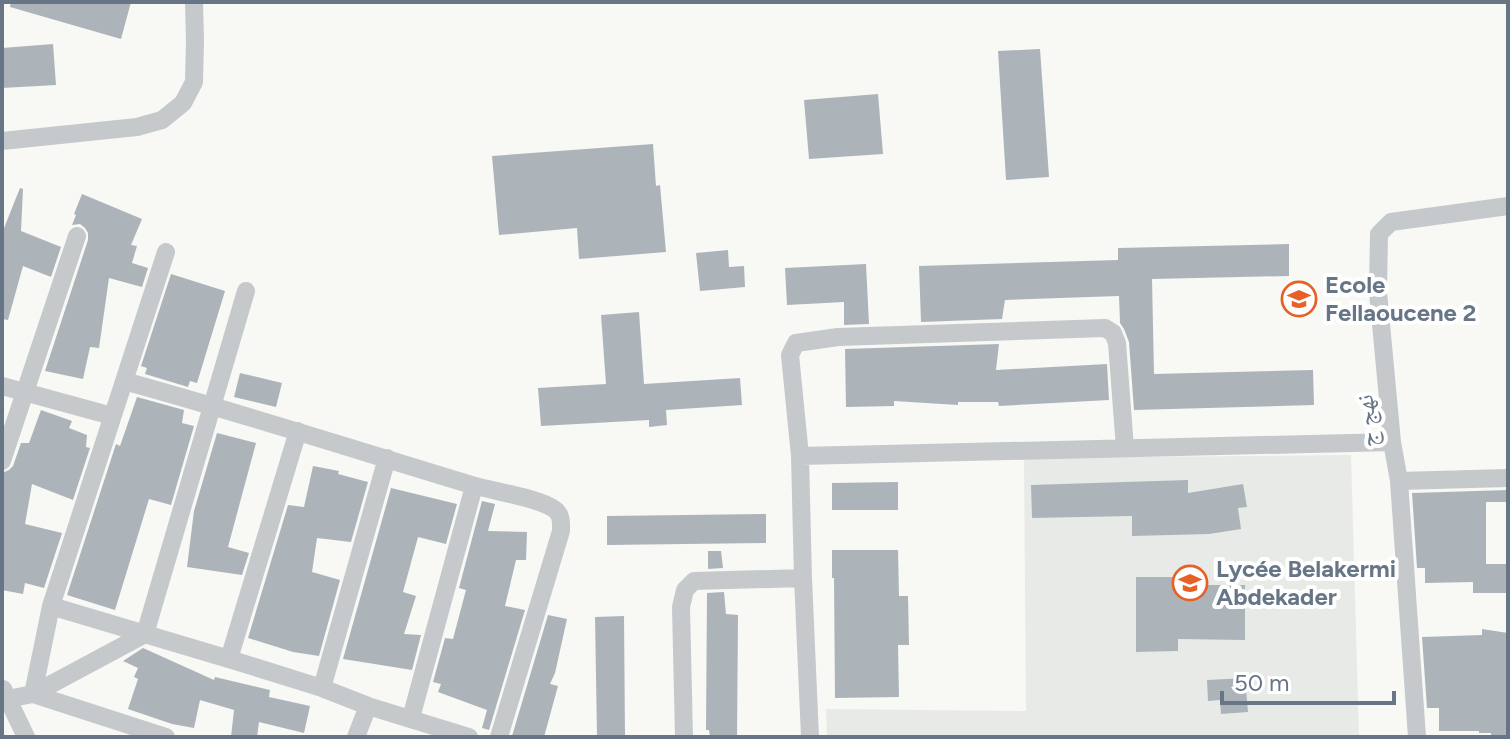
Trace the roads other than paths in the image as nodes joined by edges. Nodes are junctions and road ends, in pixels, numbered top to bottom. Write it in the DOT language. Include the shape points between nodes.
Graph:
graph roads {
  1 [pos="194,2"];
  2 [pos="2,141"];
  3 [pos="1508,206"];
  4 [pos="77,236"];
  5 [pos="166,252"];
  6 [pos="246,291"];
  7 [pos="124,381"];
  8 [pos="2,386"];
  9 [pos="25,393"];
  10 [pos="212,405"];
  11 [pos="112,416"];
  12 [pos="298,431"];
  13 [pos="1392,442"];
  14 [pos="1125,448"];
  15 [pos="800,456"];
  16 [pos="387,458"];
  17 [pos="2,461"];
  18 [pos="1508,478"];
  19 [pos="1399,481"];
  20 [pos="474,486"];
  21 [pos="803,578"];
  22 [pos="51,606"];
  23 [pos="145,634"];
  24 [pos="229,659"];
  25 [pos="322,688"];
  26 [pos="33,694"];
  27 [pos="4,695"];
  28 [pos="368,706"];
  29 [pos="411,718"];
  30 [pos="26,737"];
  31 [pos="166,737"];
  32 [pos="356,737"];
  33 [pos="469,737"];
  34 [pos="499,737"];
  35 [pos="684,737"];
  36 [pos="810,737"];
  37 [pos="1417,737"];
  1 -- 2 [label="street" via="194,82 183,103 162,120"];
  3 -- 13 [label="street, نهج ج" via="1391,222 1379,234 1378,292"];
  4 -- 9 [label="street"];
  5 -- 7 [label="street"];
  6 -- 10 [label="street"];
  7 -- 10 [label="street"];
  7 -- 11 [label="street"];
  8 -- 9 [label="street"];
  9 -- 11 [label="street"];
  9 -- 17 [label="street"];
  10 -- 12 [label="street"];
  10 -- 23 [label="street"];
  11 -- 22 [label="street"];
  12 -- 16 [label="street"];
  12 -- 24 [label="street"];
  13 -- 14 [label="street"];
  13 -- 19 [label="street, نهج ج"];
  14 -- 15 [label="street"];
  14 -- 15 [label="street" via="1117,343 1113,333 1096,328 796,343 790,355"];
  15 -- 21 [label="street"];
  16 -- 20 [label="street"];
  16 -- 25 [label="street"];
  18 -- 19 [label="street"];
  19 -- 37 [label="street, نهج ج"];
  20 -- 29 [label="street"];
  20 -- 34 [label="street" via="543,504 561,519"];
  21 -- 35 [label="street" via="694,581 685,590"];
  21 -- 36 [label="street"];
  22 -- 23 [label="street"];
  22 -- 26 [label="street"];
  23 -- 24 [label="street"];
  23 -- 26 [label="street"];
  24 -- 25 [label="street"];
  25 -- 28 [label="street"];
  26 -- 27 [label="street"];
  26 -- 31 [label="street"];
  27 -- 30 [label="street"];
  28 -- 29 [label="street"];
  28 -- 32 [label="street"];
  29 -- 33 [label="street"];
}
